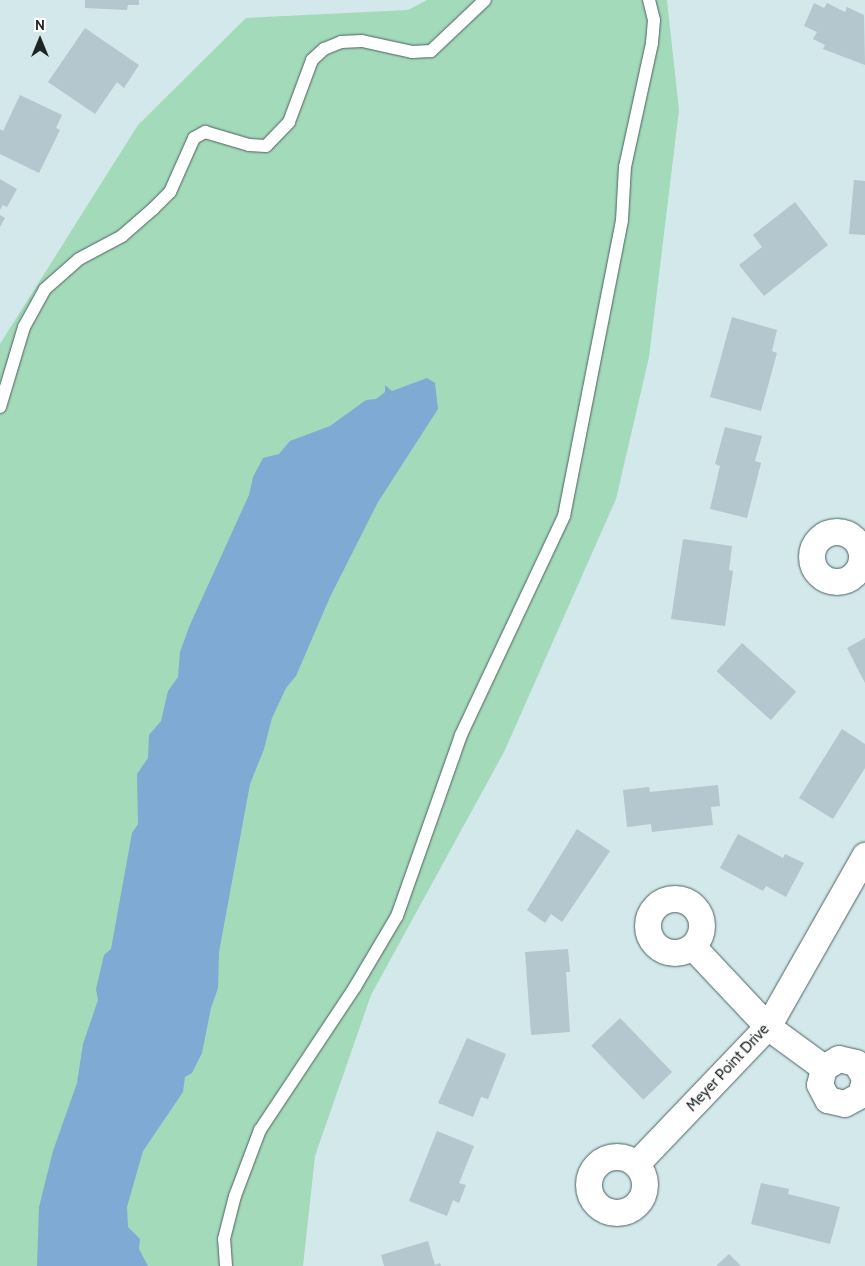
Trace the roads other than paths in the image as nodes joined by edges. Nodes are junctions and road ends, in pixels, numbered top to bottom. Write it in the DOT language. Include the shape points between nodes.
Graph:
graph roads {
  1 [pos="485,0"];
  2 [pos="649,0"];
  3 [pos="0,407"];
  4 [pos="865,856"];
  5 [pos="693,947"];
  6 [pos="768,1027"];
  7 [pos="824,1068"];
  8 [pos="865,1079"];
  9 [pos="637,1164"];
  10 [pos="226,1266"];
  1 -- 3 [label="lane" via="430,51 412,52 362,41 341,42 324,49 312,60 289,122 266,146 249,145 205,132 194,138 170,192 122,236 79,259 45,289 24,327"];
  2 -- 10 [label="lane" via="654,20 652,43 625,167 622,220 564,516 461,735 397,916 355,987 260,1130 235,1196 224,1238"];
  4 -- 6 [label="street, Meyer Point Drive"];
  5 -- 6 [label="street"];
  6 -- 7 [label="street"];
  6 -- 9 [label="street, Meyer Point Drive"];
  7 -- 8 [label="street" via="831,1062 848,1060 856,1063"];
  7 -- 8 [label="street" via="820,1085 823,1093 836,1104 854,1101 861,1095"];
}
